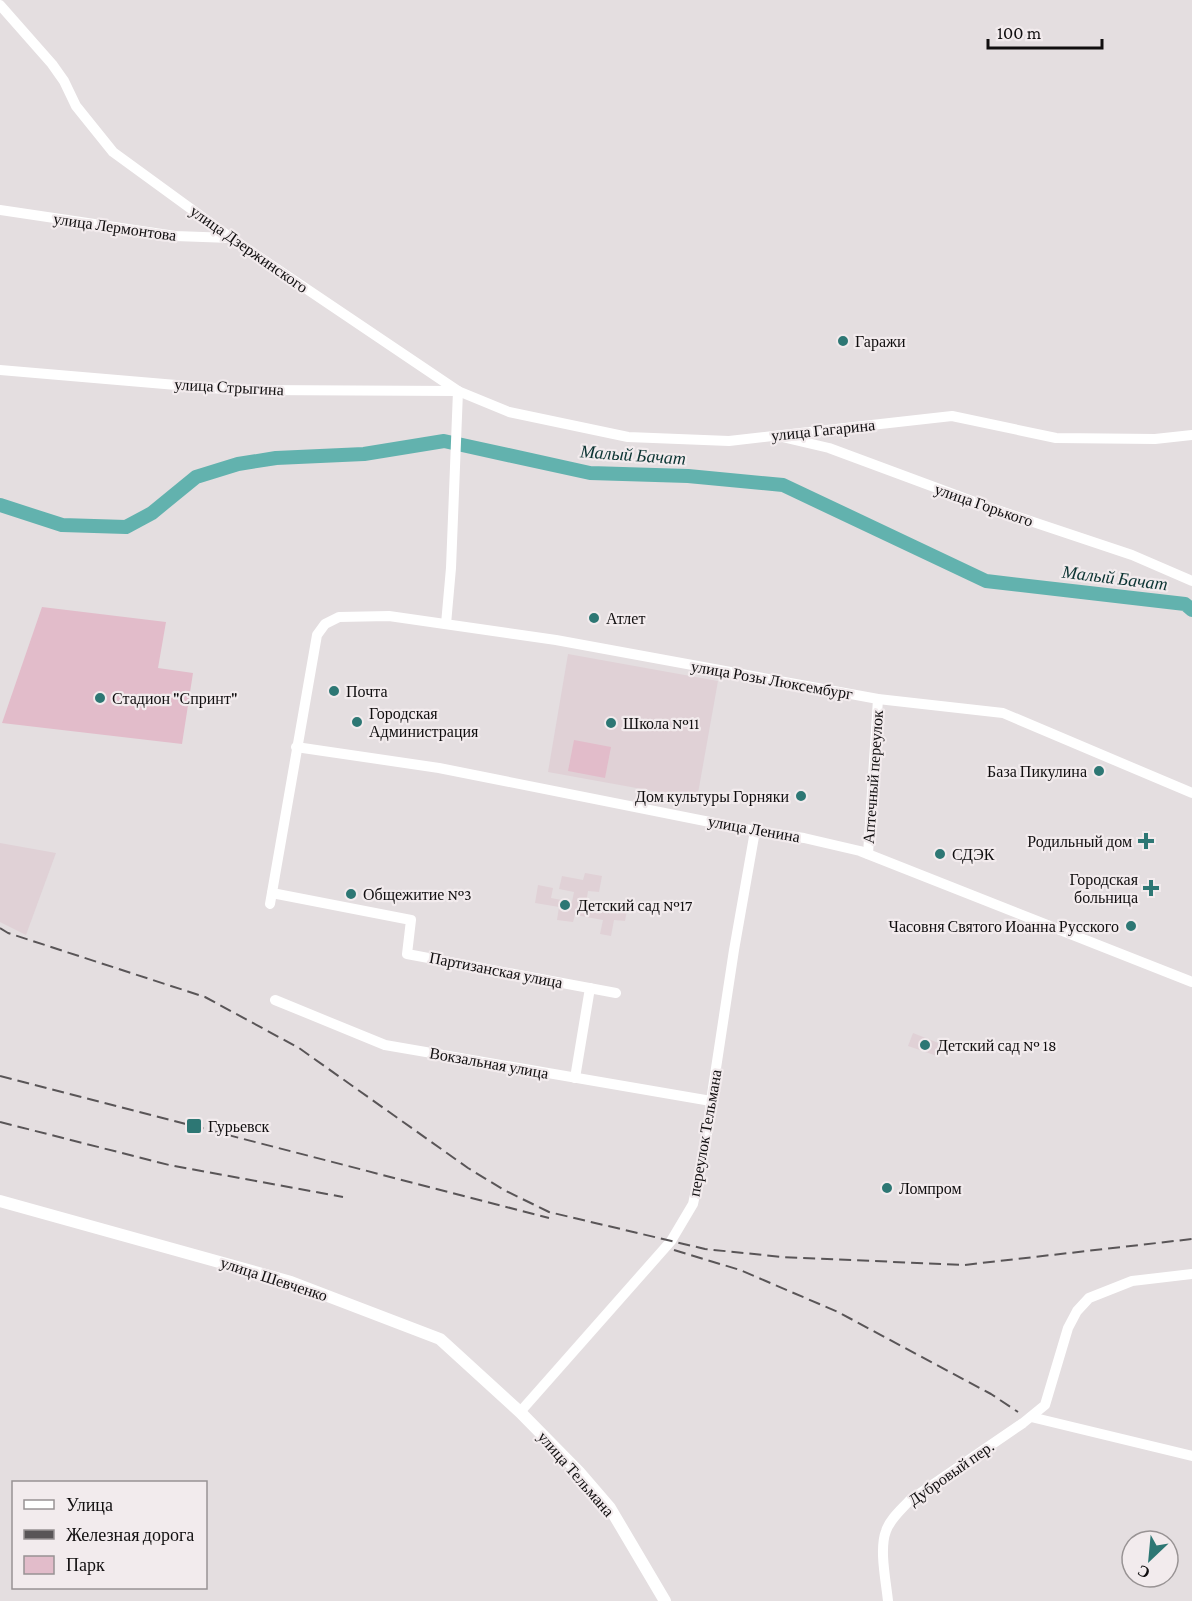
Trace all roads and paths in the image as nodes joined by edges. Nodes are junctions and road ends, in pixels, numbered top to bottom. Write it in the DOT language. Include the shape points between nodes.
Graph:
graph roads {
  1 [pos="0,5"];
  2 [pos="0,210"];
  3 [pos="231,238"];
  4 [pos="0,370"];
  5 [pos="458,391"];
  6 [pos="773,435"];
  7 [pos="1192,435"];
  8 [pos="1192,581"];
  9 [pos="446,624"];
  10 [pos="878,699"];
  11 [pos="296,747"];
  12 [pos="1192,793"];
  13 [pos="755,831"];
  14 [pos="868,854"];
  15 [pos="1192,982"];
  16 [pos="590,988"];
  17 [pos="615,993"];
  18 [pos="275,1000"];
  19 [pos="575,1078"];
  20 [pos="711,1101"];
  21 [pos="0,1201"];
  22 [pos="1192,1274"];
  23 [pos="520,1412"];
  24 [pos="1027,1420"];
  25 [pos="1192,1456"];
  26 [pos="665,1601"];
  27 [pos="888,1601"];
  1 -- 3 [label="street, улица Дзержинского" via="52,64 76,106 113,152"];
  2 -- 3 [label="street, улица Лермонтова" via="175,236"];
  3 -- 5 [label="street, улица Дзержинского"];
  4 -- 5 [label="street, улица Стрыгина" via="235,390"];
  5 -- 6 [label="street, улица Гагарина" via="509,412 628,437 729,441"];
  5 -- 9 [label="street"];
  6 -- 7 [label="street, улица Гагарина" via="952,416 1056,438 1155,439"];
  6 -- 8 [label="street, улица Горького" via="829,448 1132,555"];
  9 -- 10 [label="street, улица Розы Люксембург" via="556,640"];
  9 -- 11 [label="street, улица Розы Люксембург" via="389,616 339,617 325,624 317,635"];
  10 -- 12 [label="street, улица Розы Люксембург" via="1003,713"];
  10 -- 14 [label="street, Аптечный переулок"];
  11 -- 13 [label="street, улица Ленина" via="439,768"];
  11 -- 16 [label="street, Партизанская улица" via="271,899 411,920 407,954"];
  13 -- 14 [label="street, улица Ленина"];
  13 -- 20 [label="street, переулок Тельмана"];
  14 -- 15 [label="street, улица Ленина"];
  16 -- 17 [label="street, Партизанская улица"];
  16 -- 19 [label="street"];
  18 -- 19 [label="street, Вокзальная улица" via="385,1046"];
  19 -- 20 [label="street, Вокзальная улица"];
  20 -- 23 [label="street, переулок Тельмана" via="693,1204 671,1241"];
  21 -- 23 [label="main road, улица Шевченко" via="291,1282 440,1339"];
  22 -- 24 [label="street, Дубровый пер." via="1132,1281 1089,1298 1068,1328 1045,1405"];
  23 -- 26 [label="main road, улица Тельмана" via="610,1508"];
  24 -- 25 [label="street"];
  24 -- 27 [label="street, Дубровый пер." via="909,1501 894,1517 883,1547"];
}
